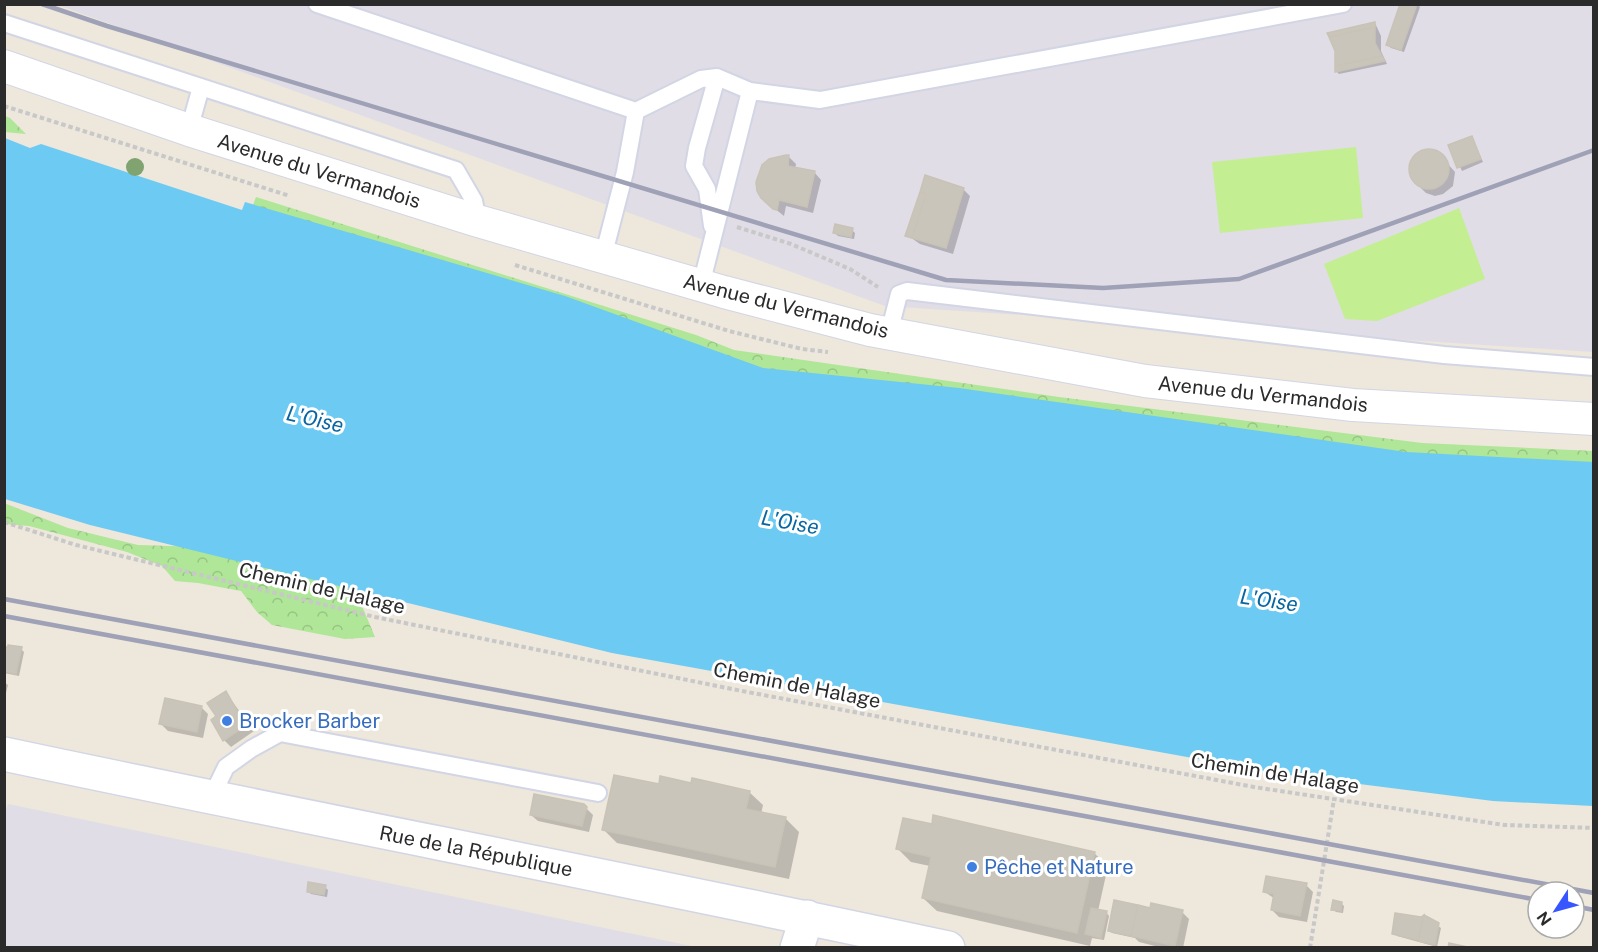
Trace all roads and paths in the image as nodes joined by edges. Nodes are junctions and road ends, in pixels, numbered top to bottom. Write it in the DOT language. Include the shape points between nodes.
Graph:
graph roads {
  1 [pos="317,4"];
  2 [pos="1343,4"];
  3 [pos="4,23"];
  4 [pos="4,66"];
  5 [pos="717,77"];
  6 [pos="201,87"];
  7 [pos="750,91"];
  8 [pos="636,111"];
  9 [pos="189,130"];
  10 [pos="478,221"];
  11 [pos="715,229"];
  12 [pos="603,257"];
  13 [pos="701,285"];
  14 [pos="899,294"];
  15 [pos="889,333"];
  16 [pos="1593,367"];
  17 [pos="1593,419"];
  18 [pos="4,522"];
  19 [pos="4,754"];
  20 [pos="598,793"];
  21 [pos="211,798"];
  22 [pos="1334,799"];
  23 [pos="1593,828"];
  24 [pos="807,917"];
  25 [pos="797,948"];
  26 [pos="948,948"];
  27 [pos="1310,948"];
  1 -- 8 [label="lane"];
  2 -- 7 [label="lane" via="820,100"];
  3 -- 6 [label="lane"];
  4 -- 9 [label="street, Avenue du Vermandois"];
  5 -- 7 [label="lane"];
  5 -- 8 [label="lane" via="700,79"];
  5 -- 11 [label="lane" via="694,166 707,189"];
  6 -- 9 [label="lane"];
  6 -- 10 [label="lane" via="456,170 474,201"];
  7 -- 11 [label="lane"];
  8 -- 12 [label="lane"];
  9 -- 10 [label="street, Avenue du Vermandois"];
  10 -- 12 [label="street, Avenue du Vermandois"];
  11 -- 13 [label="lane"];
  11 -- 14 [label="path" via="791,244 850,269 874,286"];
  12 -- 13 [label="street, Avenue du Vermandois"];
  13 -- 15 [label="street, Avenue du Vermandois"];
  14 -- 15 [label="lane"];
  14 -- 16 [label="lane" via="907,291 1444,355"];
  15 -- 17 [label="street, Avenue du Vermandois" via="1145,381 1353,405"];
  18 -- 22 [label="path, Chemin de Halage" via="76,545 375,617 742,691"];
  19 -- 21 [label="main road, Rue de la République"];
  20 -- 21 [label="lane" via="280,733 226,767"];
  21 -- 24 [label="main road, Rue de la République"];
  22 -- 23 [label="path, Chemin de Halage" via="1504,825"];
  22 -- 27 [label="path"];
  24 -- 25 [label="main road"];
  24 -- 26 [label="main road, Rue de la République"];
}
